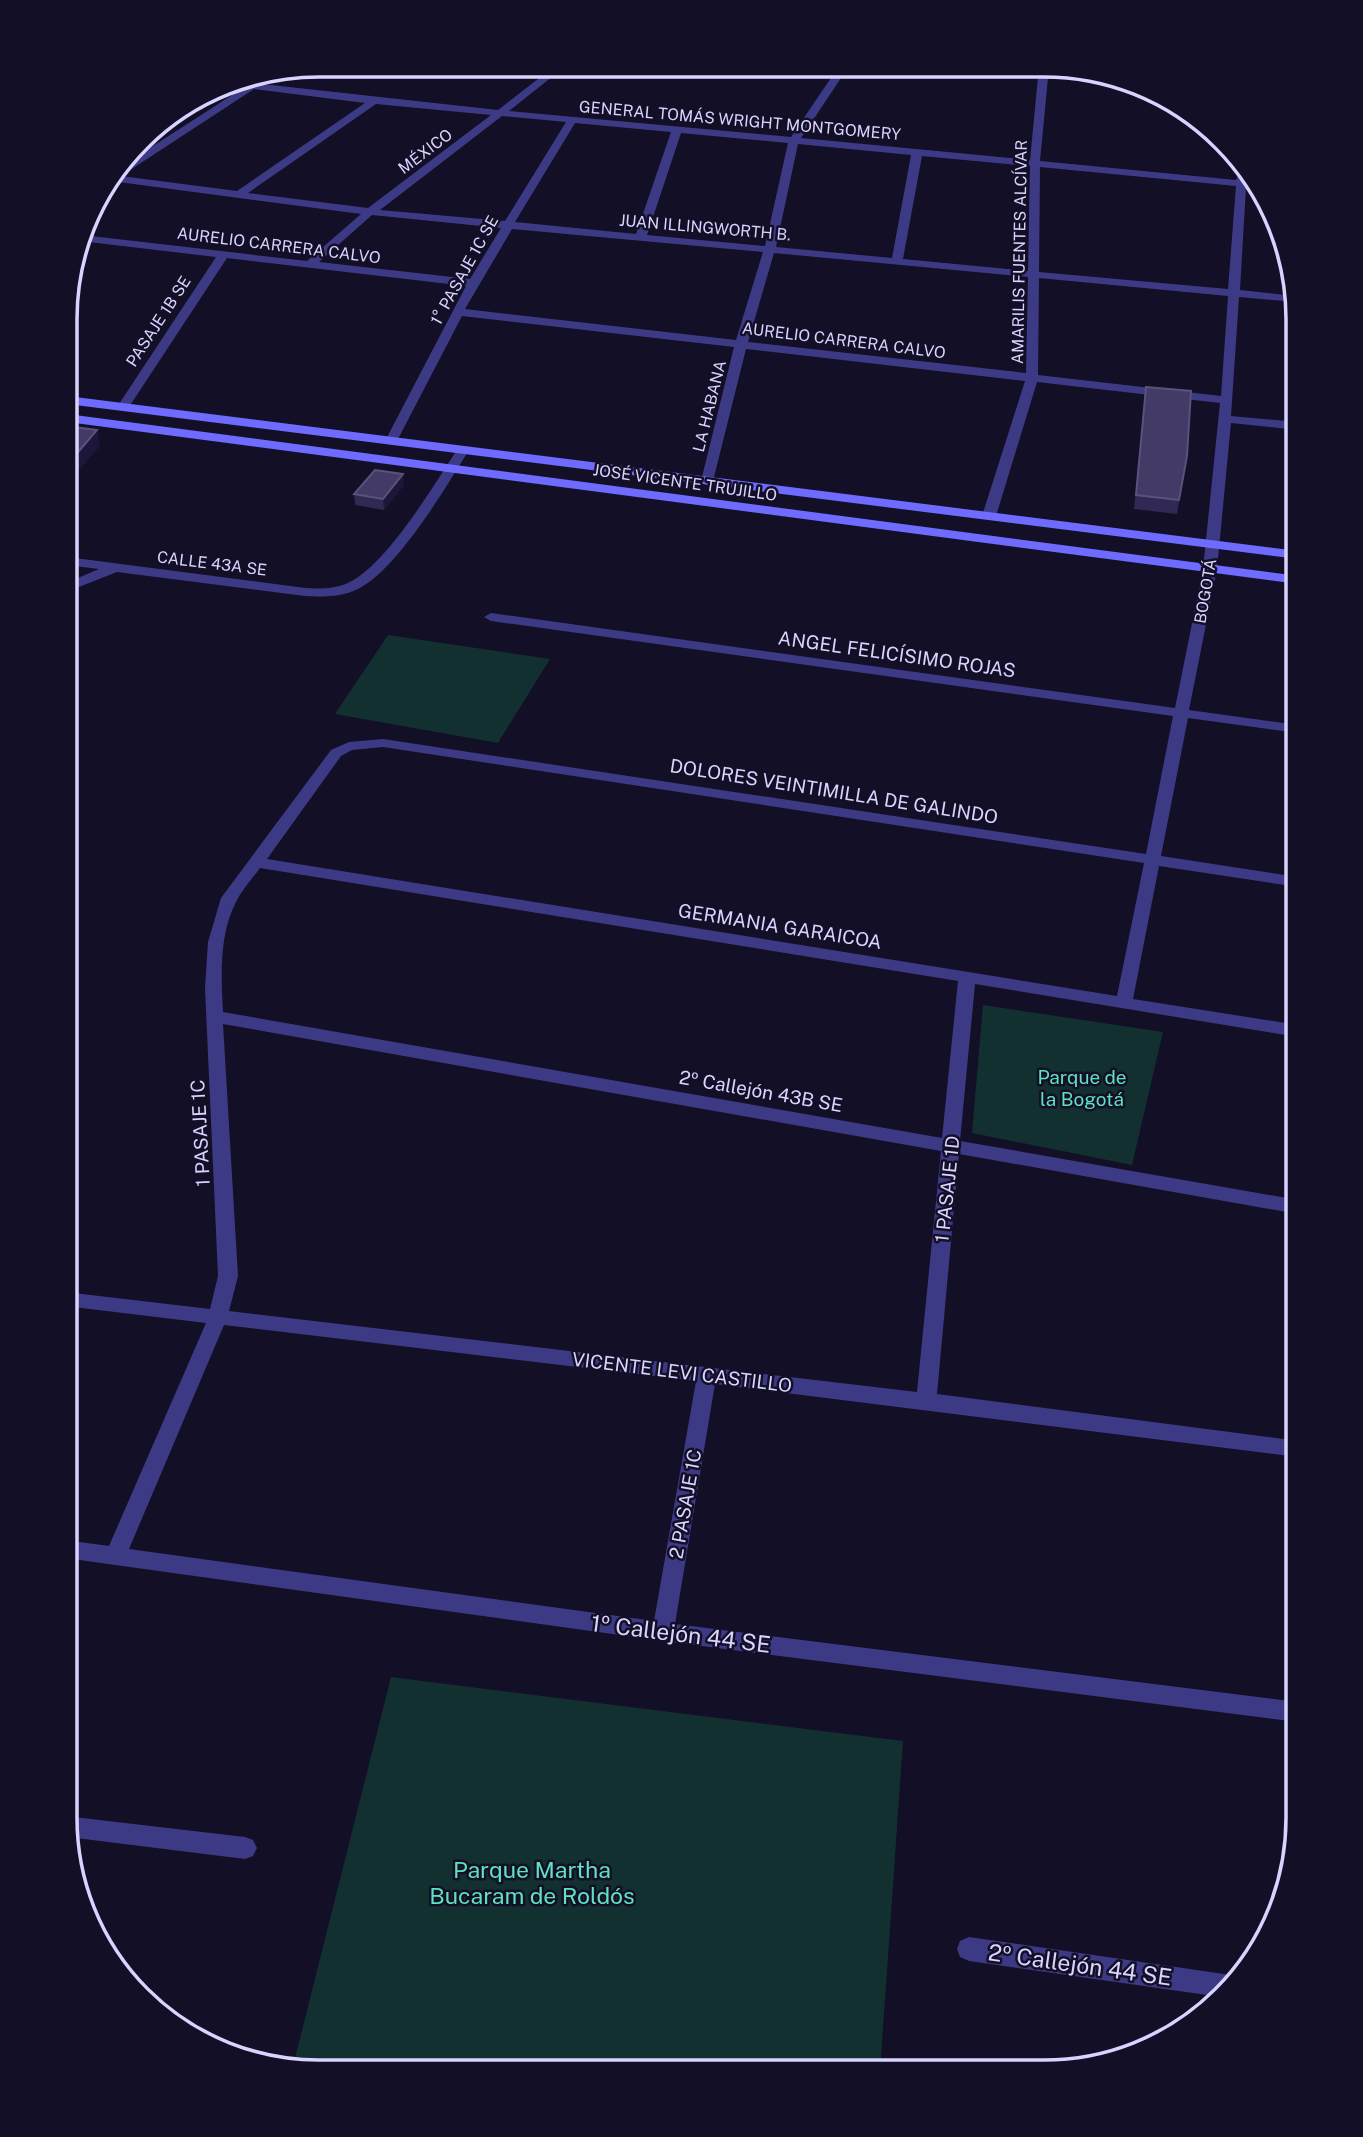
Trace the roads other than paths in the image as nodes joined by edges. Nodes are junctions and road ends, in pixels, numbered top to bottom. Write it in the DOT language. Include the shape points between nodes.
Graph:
graph roads {
  1 [pos="836,77"];
  2 [pos="1043,77"];
  3 [pos="547,78"];
  4 [pos="252,87"];
  5 [pos="250,88"];
  6 [pos="374,101"];
  7 [pos="501,113"];
  8 [pos="572,120"];
  9 [pos="677,130"];
  10 [pos="794,141"];
  11 [pos="917,153"];
  12 [pos="134,163"];
  13 [pos="1035,164"];
  14 [pos="123,177"];
  15 [pos="1241,180"];
  16 [pos="1244,183"];
  17 [pos="238,195"];
  18 [pos="370,212"];
  19 [pos="508,224"];
  20 [pos="641,236"];
  21 [pos="91,239"];
  22 [pos="769,248"];
  23 [pos="223,255"];
  24 [pos="897,261"];
  25 [pos="309,265"];
  26 [pos="1033,274"];
  27 [pos="473,284"];
  28 [pos="1233,293"];
  29 [pos="1284,298"];
  30 [pos="458,312"];
  31 [pos="741,344"];
  32 [pos="1032,377"];
  33 [pos="1226,400"];
  34 [pos="77,401"];
  35 [pos="123,407"];
  36 [pos="77,419"];
  37 [pos="1225,419"];
  38 [pos="1286,425"];
  39 [pos="391,441"];
  40 [pos="463,450"];
  41 [pos="451,468"];
  42 [pos="707,481"];
  43 [pos="989,516"];
  44 [pos="1212,544"];
  45 [pos="1286,553"];
  46 [pos="77,563"];
  47 [pos="115,568"];
  48 [pos="1210,569"];
  49 [pos="1286,578"];
  50 [pos="77,584"];
  51 [pos="491,617"];
  52 [pos="1182,713"];
  53 [pos="1286,727"];
  54 [pos="364,743"];
  55 [pos="1152,859"];
  56 [pos="256,862"];
  57 [pos="1286,880"];
  58 [pos="967,978"];
  59 [pos="1124,1003"];
  60 [pos="216,1017"];
  61 [pos="1286,1029"];
  62 [pos="952,1145"];
  63 [pos="1285,1205"];
  64 [pos="77,1300"];
  65 [pos="218,1317"];
  66 [pos="708,1375"];
  67 [pos="926,1401"];
  68 [pos="1285,1446"];
  69 [pos="77,1551"];
  70 [pos="115,1556"];
  71 [pos="663,1632"];
  72 [pos="1285,1710"];
  73 [pos="78,1827"];
  74 [pos="246,1848"];
  75 [pos="970,1949"];
  76 [pos="1219,1985"];
  1 -- 10 [label="street, LA HABANA"];
  2 -- 13 [label="street, AMARILIS FUENTES ALCÍVAR"];
  3 -- 7 [label="street, MÉXICO"];
  4 -- 6 [label="street, GENERAL TOMÁS WRIGHT MONTGOMERY"];
  5 -- 12 [label="street"];
  6 -- 7 [label="street, GENERAL TOMÁS WRIGHT MONTGOMERY"];
  6 -- 17 [label="street"];
  7 -- 8 [label="street, GENERAL TOMÁS WRIGHT MONTGOMERY"];
  7 -- 18 [label="street, MÉXICO"];
  8 -- 9 [label="street, GENERAL TOMÁS WRIGHT MONTGOMERY"];
  8 -- 19 [label="street, 1° PASAJE 1C SE"];
  9 -- 10 [label="street, GENERAL TOMÁS WRIGHT MONTGOMERY"];
  9 -- 20 [label="street"];
  10 -- 11 [label="street, GENERAL TOMÁS WRIGHT MONTGOMERY"];
  10 -- 22 [label="street, LA HABANA"];
  11 -- 13 [label="street, GENERAL TOMÁS WRIGHT MONTGOMERY"];
  11 -- 24 [label="street"];
  13 -- 15 [label="street, GENERAL TOMÁS WRIGHT MONTGOMERY"];
  13 -- 26 [label="street, AMARILIS FUENTES ALCÍVAR"];
  14 -- 17 [label="street, JUAN ILLINGWORTH B."];
  16 -- 28 [label="street, BOGOTÁ"];
  17 -- 18 [label="street, JUAN ILLINGWORTH B."];
  18 -- 19 [label="street, JUAN ILLINGWORTH B."];
  18 -- 25 [label="street, MÉXICO"];
  19 -- 20 [label="street, JUAN ILLINGWORTH B."];
  19 -- 27 [label="street, 1° PASAJE 1C SE"];
  20 -- 22 [label="street, JUAN ILLINGWORTH B."];
  21 -- 23 [label="street, AURELIO CARRERA CALVO"];
  22 -- 24 [label="street, JUAN ILLINGWORTH B."];
  22 -- 31 [label="street, LA HABANA"];
  23 -- 25 [label="street, AURELIO CARRERA CALVO"];
  23 -- 35 [label="street, PASAJE 1B SE"];
  24 -- 26 [label="street, JUAN ILLINGWORTH B."];
  25 -- 27 [label="street, AURELIO CARRERA CALVO"];
  26 -- 28 [label="street, JUAN ILLINGWORTH B."];
  26 -- 32 [label="street, AMARILIS FUENTES ALCÍVAR"];
  27 -- 30 [label="street, 1° PASAJE 1C SE"];
  28 -- 29 [label="street, JUAN ILLINGWORTH B."];
  28 -- 33 [label="street, BOGOTÁ"];
  30 -- 31 [label="street, AURELIO CARRERA CALVO"];
  30 -- 39 [label="street, 1° PASAJE 1C SE"];
  31 -- 32 [label="street, AURELIO CARRERA CALVO"];
  31 -- 42 [label="street, LA HABANA"];
  32 -- 33 [label="street, AURELIO CARRERA CALVO"];
  32 -- 43 [label="street, AMARILIS FUENTES ALCÍVAR"];
  33 -- 37 [label="street, BOGOTÁ"];
  34 -- 35 [label="main road, JOSÉ VICENTE TRUJILLO"];
  35 -- 39 [label="main road, JOSÉ VICENTE TRUJILLO"];
  36 -- 41 [label="main road, JOSÉ VICENTE TRUJILLO"];
  37 -- 38 [label="street"];
  37 -- 44 [label="street, BOGOTÁ"];
  39 -- 40 [label="main road, JOSÉ VICENTE TRUJILLO"];
  40 -- 41 [label="street, CALLE 43A SE"];
  40 -- 42 [label="main road, JOSÉ VICENTE TRUJILLO"];
  41 -- 47 [label="street, CALLE 43A SE" via="368,578 339,591 304,592"];
  41 -- 48 [label="main road, JOSÉ VICENTE TRUJILLO"];
  42 -- 43 [label="main road, JOSÉ VICENTE TRUJILLO"];
  43 -- 44 [label="main road, JOSÉ VICENTE TRUJILLO"];
  44 -- 45 [label="main road, JOSÉ VICENTE TRUJILLO"];
  44 -- 48 [label="street, BOGOTÁ"];
  46 -- 47 [label="street"];
  47 -- 50 [label="street"];
  48 -- 49 [label="main road, JOSÉ VICENTE TRUJILLO"];
  48 -- 52 [label="street, BOGOTÁ"];
  51 -- 52 [label="street, ANGEL FELICÍSIMO ROJAS"];
  52 -- 53 [label="street, ANGEL FELICÍSIMO ROJAS"];
  52 -- 55 [label="street, BOGOTÁ"];
  54 -- 55 [label="street, DOLORES VEINTIMILLA DE GALINDO"];
  54 -- 56 [label="street, 1 PASAJE 1C" via="337,753"];
  55 -- 57 [label="street, DOLORES VEINTIMILLA DE GALINDO"];
  55 -- 59 [label="street, BOGOTÁ"];
  56 -- 58 [label="street, GERMANIA GARAICOA"];
  56 -- 60 [label="street, 1 PASAJE 1C" via="219,919"];
  58 -- 59 [label="street, GERMANIA GARAICOA"];
  58 -- 62 [label="street, 1 PASAJE 1D"];
  59 -- 61 [label="street, GERMANIA GARAICOA"];
  60 -- 62 [label="street, 2º Callejón 43B SE"];
  60 -- 65 [label="street, 1 PASAJE 1C" via="228,1276"];
  62 -- 63 [label="street, 2º Callejón 43B SE"];
  62 -- 67 [label="street, 1 PASAJE 1D"];
  64 -- 65 [label="street, VICENTE LEVI CASTILLO"];
  65 -- 66 [label="street, VICENTE LEVI CASTILLO"];
  65 -- 70 [label="street, 1 PASAJE 1C"];
  66 -- 67 [label="street, VICENTE LEVI CASTILLO"];
  66 -- 71 [label="street, 2 PASAJE 1C"];
  67 -- 68 [label="street, VICENTE LEVI CASTILLO"];
  69 -- 70 [label="street, 1º Callejón 44 SE"];
  70 -- 71 [label="street, 1º Callejón 44 SE"];
  71 -- 72 [label="street, 1º Callejón 44 SE"];
  73 -- 74 [label="street"];
  75 -- 76 [label="street, 2º Callejón 44 SE"];
}
